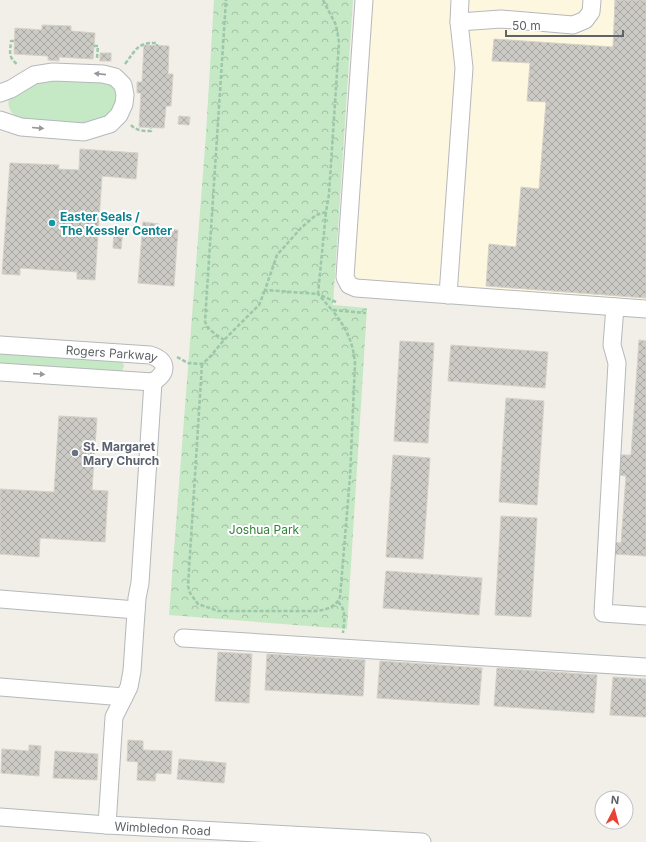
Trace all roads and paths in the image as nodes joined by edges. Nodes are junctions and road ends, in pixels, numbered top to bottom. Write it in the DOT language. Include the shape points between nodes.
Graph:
graph roads {
  1 [pos="226,0"];
  2 [pos="323,0"];
  3 [pos="364,0"];
  4 [pos="460,0"];
  5 [pos="592,0"];
  6 [pos="459,22"];
  7 [pos="14,41"];
  8 [pos="94,46"];
  9 [pos="157,46"];
  10 [pos="97,59"];
  11 [pos="20,67"];
  12 [pos="122,68"];
  13 [pos="0,92"];
  14 [pos="0,120"];
  15 [pos="129,124"];
  16 [pos="151,128"];
  17 [pos="326,212"];
  18 [pos="265,290"];
  19 [pos="318,294"];
  20 [pos="448,295"];
  21 [pos="336,302"];
  22 [pos="615,307"];
  23 [pos="646,309"];
  24 [pos="332,310"];
  25 [pos="366,313"];
  26 [pos="224,340"];
  27 [pos="0,345"];
  28 [pos="176,357"];
  29 [pos="202,364"];
  30 [pos="0,372"];
  31 [pos="153,382"];
  32 [pos="0,599"];
  33 [pos="338,602"];
  34 [pos="136,610"];
  35 [pos="646,616"];
  36 [pos="183,638"];
  37 [pos="342,649"];
  38 [pos="646,667"];
  39 [pos="0,687"];
  40 [pos="124,697"];
  41 [pos="0,818"];
  42 [pos="107,825"];
  43 [pos="396,841"];
  44 [pos="422,842"];
  1 -- 26 [label="path" via="205,321 213,333"];
  2 -- 17 [label="path" via="336,25 339,42"];
  3 -- 20 [label="street" via="345,277 349,285 356,288"];
  4 -- 6 [label="street"];
  5 -- 6 [label="street" via="591,12 585,20 573,25 501,19"];
  6 -- 20 [label="street" via="464,68"];
  7 -- 11 [label="path" via="11,40 11,58"];
  8 -- 10 [label="path" via="98,46"];
  9 -- 12 [label="path" via="157,43 139,46"];
  14 -- 13 [label="street, one-way" via="21,127 84,132 110,124 119,115 125,95 123,85 115,77 103,74 53,72 34,75"];
  15 -- 16 [label="path" via="140,130 151,131"];
  17 -- 18 [label="path" via="316,215 277,255"];
  17 -- 19 [label="path"];
  18 -- 19 [label="path"];
  18 -- 26 [label="path" via="259,305"];
  19 -- 21 [label="path"];
  19 -- 24 [label="path"];
  20 -- 22 [label="street"];
  22 -- 23 [label="street"];
  22 -- 35 [label="street" via="612,345 617,363 603,613"];
  24 -- 25 [label="path"];
  24 -- 33 [label="path" via="350,338 355,363 350,477"];
  26 -- 29 [label="path"];
  27 -- 31 [label="street, Rogers Parkway" via="150,355 164,364 160,378"];
  28 -- 29 [label="path" via="188,363"];
  29 -- 33 [label="path" via="188,586 190,593 198,604 218,611 316,611"];
  30 -- 31 [label="street, Rogers Parkway, one-way"];
  31 -- 34 [label="street" via="140,584"];
  32 -- 34 [label="street"];
  33 -- 37 [label="path" via="344,612"];
  34 -- 40 [label="street" via="132,671"];
  36 -- 37 [label="street"];
  37 -- 38 [label="street"];
  39 -- 40 [label="street"];
  40 -- 42 [label="street" via="114,717"];
  41 -- 42 [label="street, Wimbledon Road"];
  42 -- 43 [label="street, Wimbledon Road"];
  43 -- 44 [label="street, Wimbledon Road"];
}
